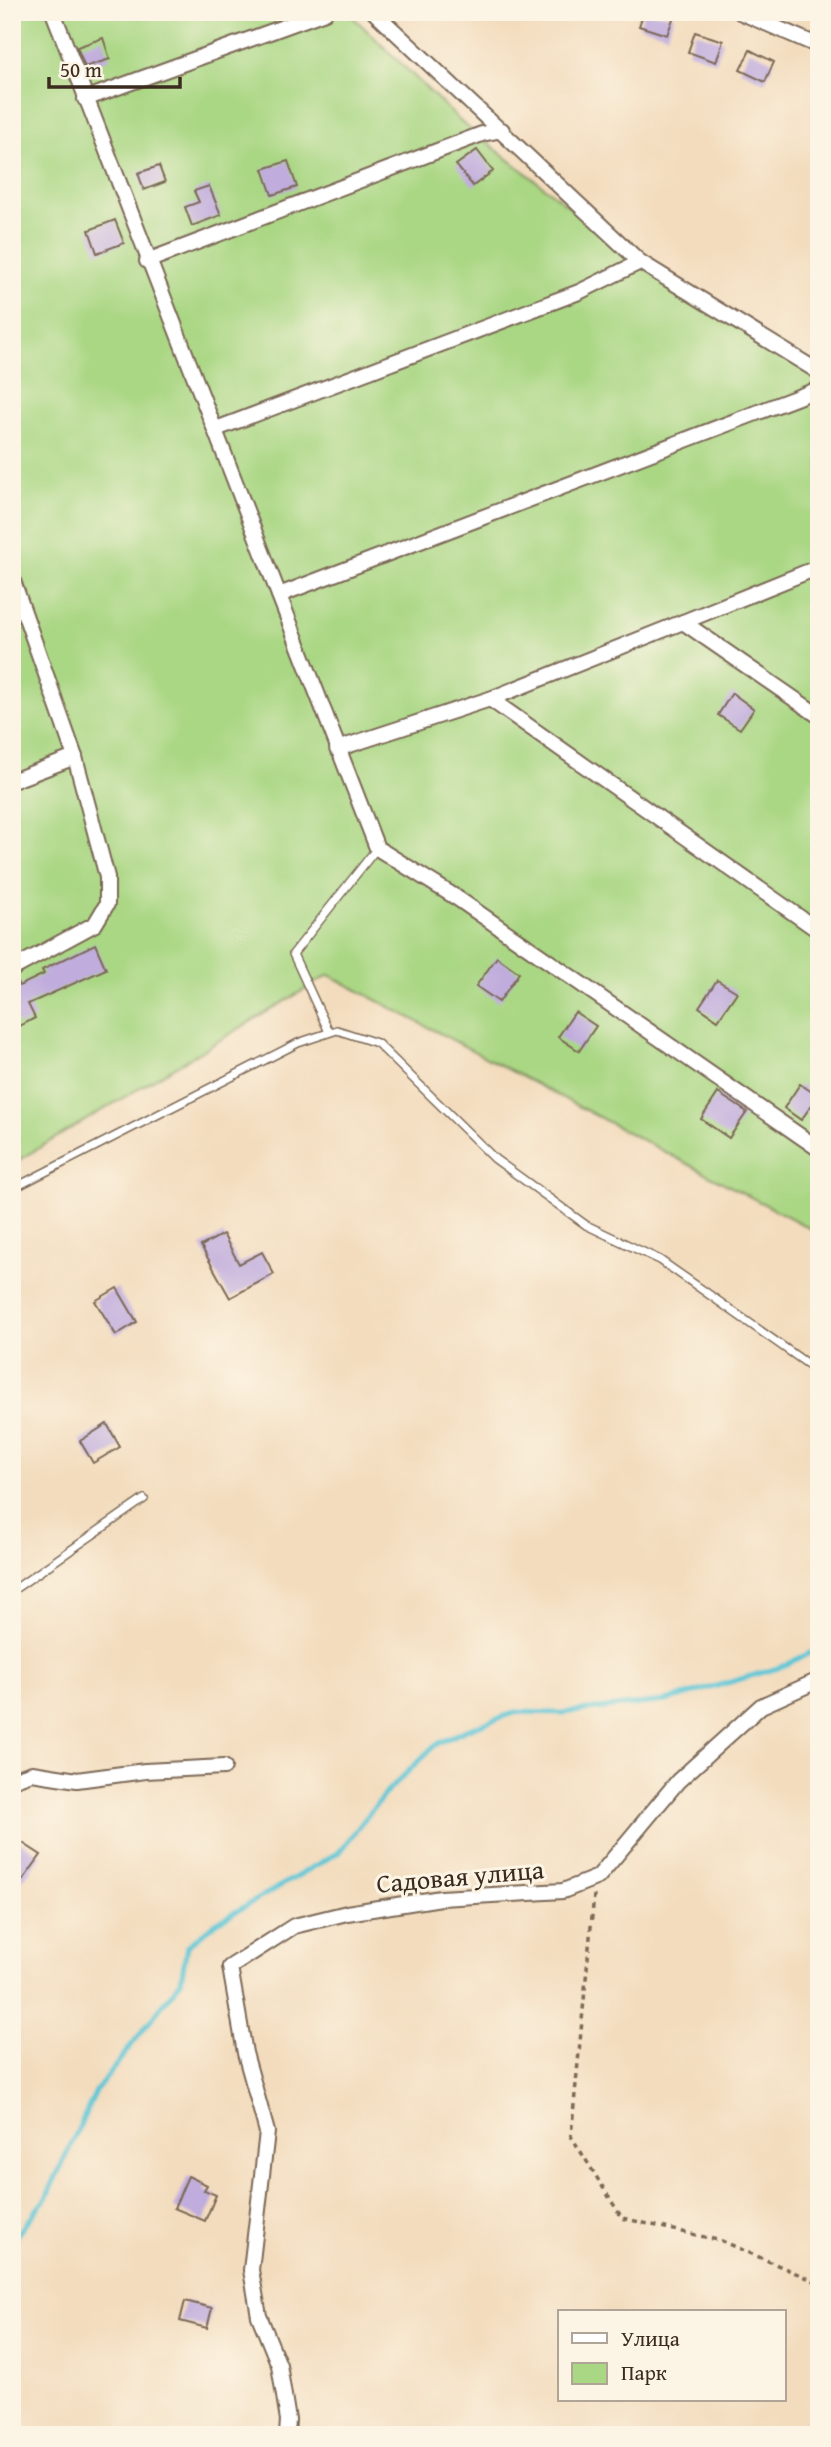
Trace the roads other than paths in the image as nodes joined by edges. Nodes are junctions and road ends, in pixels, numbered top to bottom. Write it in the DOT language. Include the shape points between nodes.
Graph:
graph roads {
  1 [pos="53,12"];
  2 [pos="325,12"];
  3 [pos="374,12"];
  4 [pos="740,12"];
  5 [pos="819,46"];
  6 [pos="85,99"];
  7 [pos="502,130"];
  8 [pos="148,261"];
  9 [pos="640,262"];
  10 [pos="819,372"];
  11 [pos="819,389"];
  12 [pos="216,429"];
  13 [pos="819,568"];
  14 [pos="12,578"];
  15 [pos="279,595"];
  16 [pos="683,622"];
  17 [pos="490,698"];
  18 [pos="819,716"];
  19 [pos="337,749"];
  20 [pos="75,757"];
  21 [pos="12,780"];
  22 [pos="377,848"];
  23 [pos="819,931"];
  24 [pos="12,969"];
  25 [pos="329,1032"];
  26 [pos="819,1149"];
  27 [pos="12,1189"];
  28 [pos="819,1372"];
  29 [pos="144,1499"];
  30 [pos="12,1591"];
  31 [pos="819,1680"];
  32 [pos="224,1767"];
  33 [pos="12,1780"];
  34 [pos="286,2435"];
  1 -- 6 [label="street"];
  2 -- 6 [label="street"];
  3 -- 7 [label="street"];
  4 -- 5 [label="street"];
  6 -- 8 [label="street"];
  7 -- 8 [label="street"];
  7 -- 9 [label="street"];
  8 -- 12 [label="street"];
  9 -- 10 [label="street"];
  9 -- 12 [label="street" via="579,292"];
  11 -- 15 [label="street"];
  12 -- 15 [label="street"];
  13 -- 16 [label="street"];
  14 -- 20 [label="street"];
  15 -- 19 [label="street"];
  16 -- 17 [label="street"];
  16 -- 18 [label="street"];
  17 -- 19 [label="street"];
  17 -- 23 [label="street"];
  19 -- 22 [label="street"];
  20 -- 21 [label="street"];
  20 -- 24 [label="street" via="107,877 107,904 95,924"];
  22 -- 25 [label="lane" via="293,954"];
  22 -- 26 [label="street" via="468,905"];
  25 -- 27 [label="lane" via="298,1043"];
  25 -- 28 [label="lane" via="337,1030 377,1043 495,1159 586,1225 660,1260"];
  29 -- 30 [label="lane"];
  31 -- 34 [label="street, Садовая улица" via="761,1706 678,1781 598,1877 563,1891 441,1898 347,1913 294,1926 230,1967 245,2053 267,2132 251,2270 259,2316 279,2365"];
  32 -- 33 [label="street" via="77,1780 32,1773"];
}
